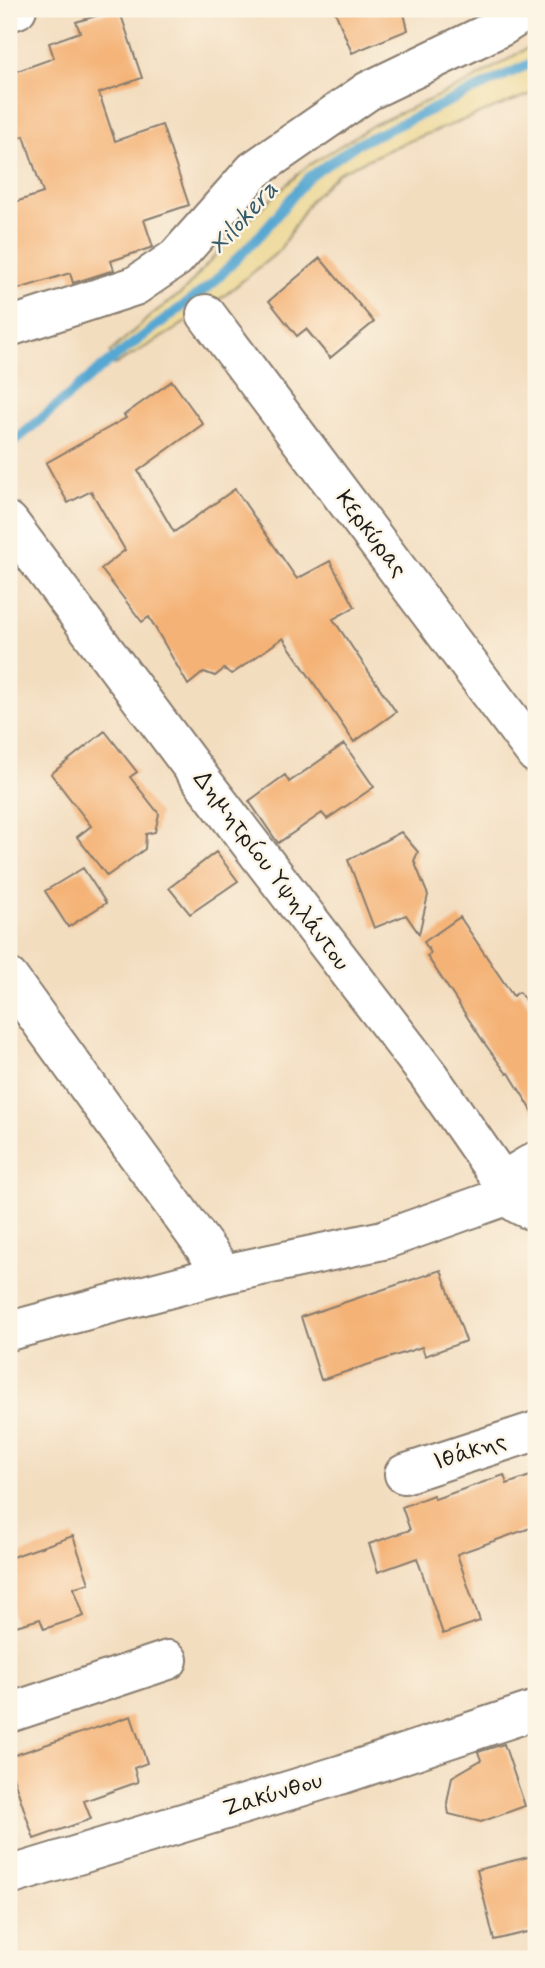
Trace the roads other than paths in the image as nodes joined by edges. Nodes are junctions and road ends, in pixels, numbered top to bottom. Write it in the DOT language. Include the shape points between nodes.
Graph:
graph roads {
  1 [pos="17,9"];
  2 [pos="529,9"];
  3 [pos="9,12"];
  4 [pos="206,314"];
  5 [pos="9,327"];
  6 [pos="9,522"];
  7 [pos="536,754"];
  8 [pos="9,978"];
  9 [pos="536,1161"];
  10 [pos="515,1196"];
  11 [pos="224,1274"];
  12 [pos="9,1331"];
  13 [pos="536,1431"];
  14 [pos="404,1474"];
  15 [pos="168,1660"];
  16 [pos="536,1710"];
  17 [pos="9,1713"];
  18 [pos="9,1876"];
  1 -- 3 [label="street"];
  2 -- 5 [label="street" via="368,91 254,170 176,258 135,286"];
  4 -- 7 [label="street, Κερκύρας"];
  6 -- 10 [label="street, Δημητρίου Υψηλάντου"];
  8 -- 11 [label="street"];
  9 -- 10 [label="street"];
  10 -- 11 [label="street" via="383,1240"];
  11 -- 12 [label="street"];
  13 -- 14 [label="street, Ιθάκης"];
  15 -- 17 [label="street"];
  16 -- 18 [label="street, Ζακύνθου"];
}
